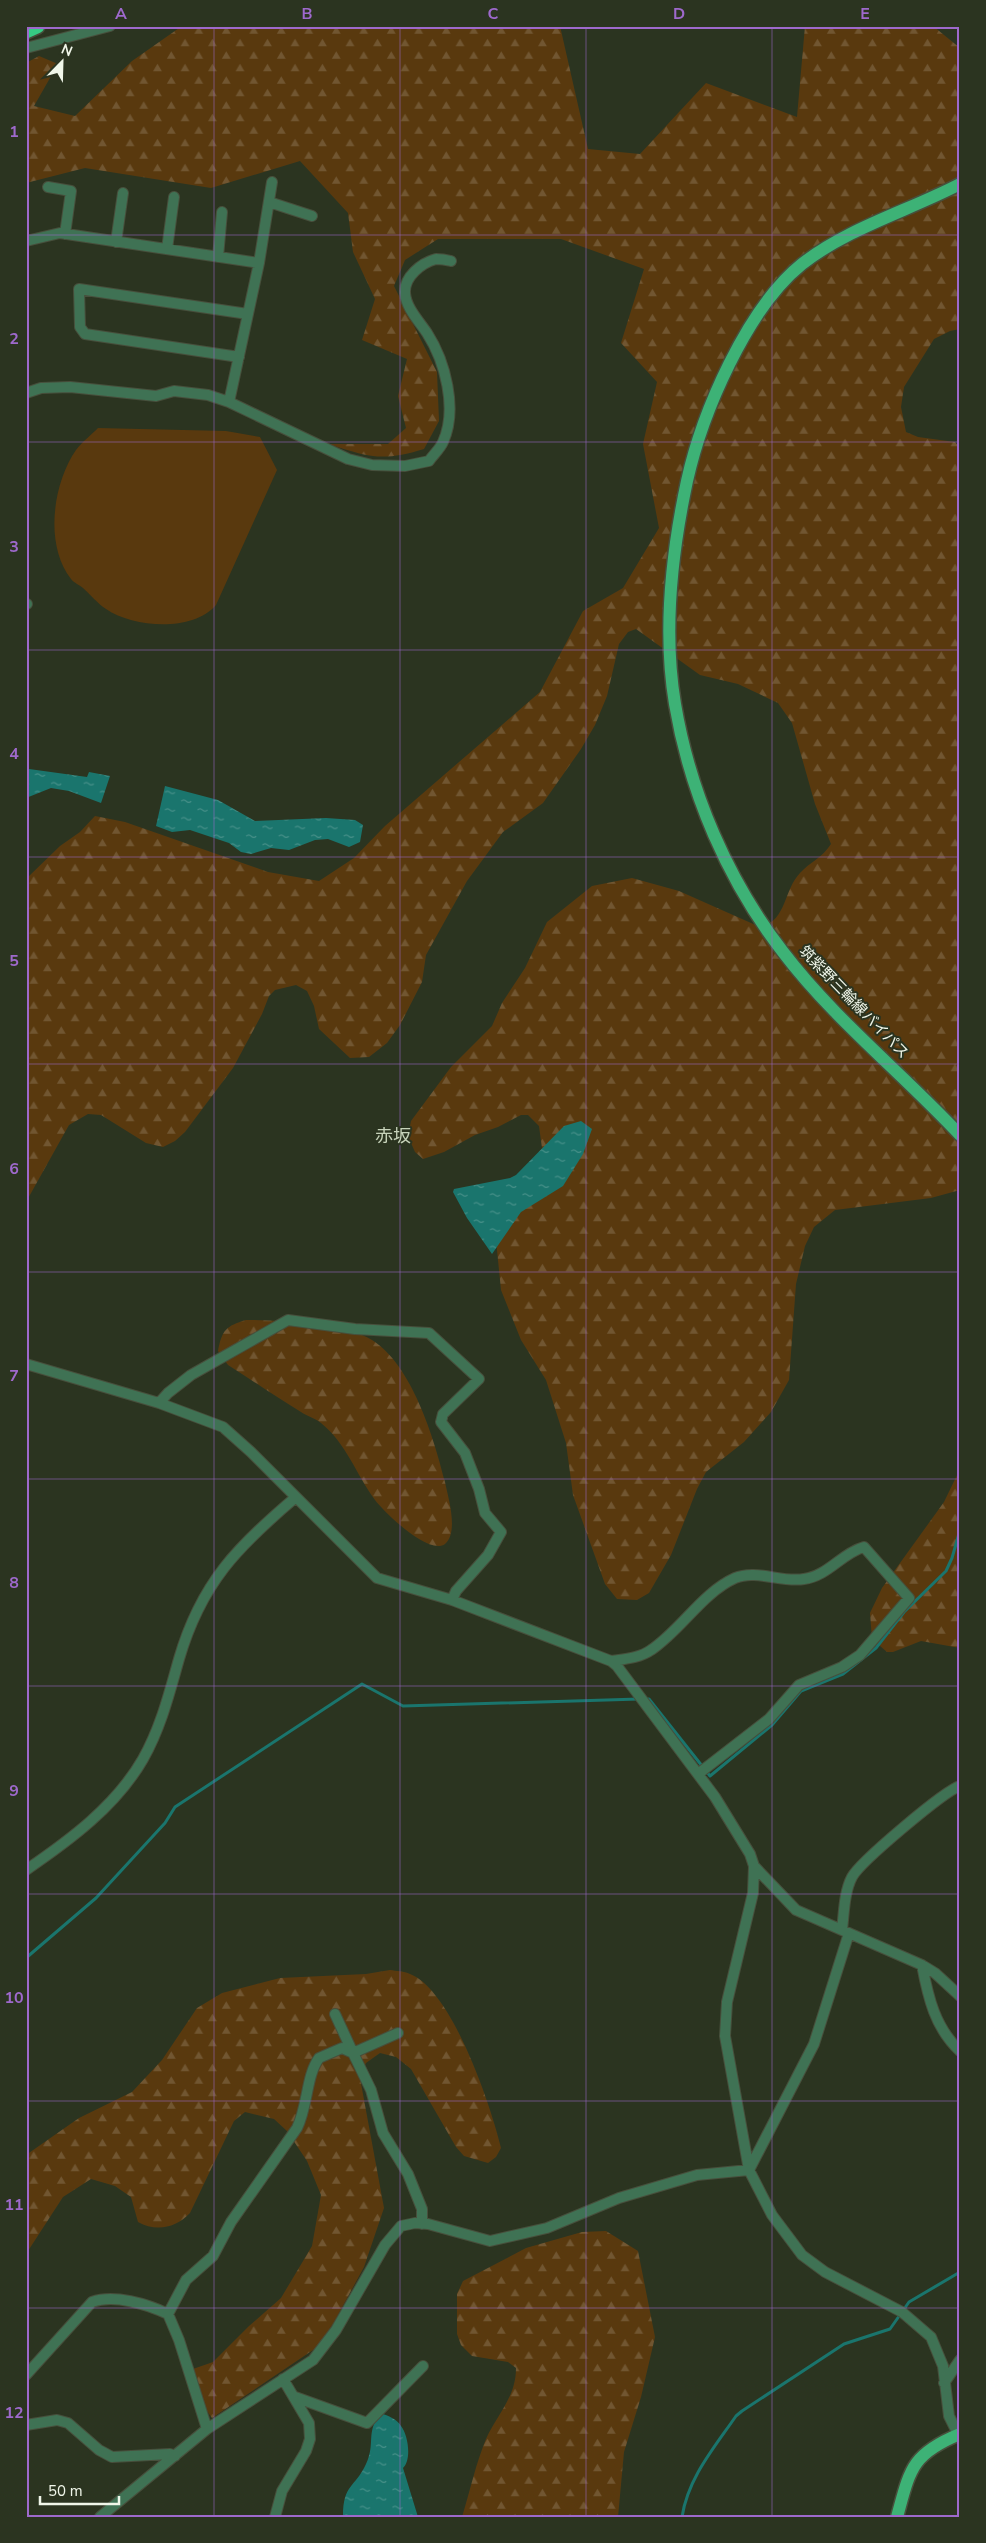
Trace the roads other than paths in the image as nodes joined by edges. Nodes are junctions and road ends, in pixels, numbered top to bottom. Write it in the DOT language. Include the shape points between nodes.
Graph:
graph roads {
  1 [pos="37,26"];
  2 [pos="110,26"];
  3 [pos="26,31"];
  4 [pos="26,48"];
  5 [pos="272,182"];
  6 [pos="960,184"];
  7 [pos="48,187"];
  8 [pos="123,193"];
  9 [pos="174,197"];
  10 [pos="269,202"];
  11 [pos="222,212"];
  12 [pos="312,216"];
  13 [pos="65,234"];
  14 [pos="26,241"];
  15 [pos="116,242"];
  16 [pos="167,249"];
  17 [pos="218,257"];
  18 [pos="451,261"];
  19 [pos="259,263"];
  20 [pos="248,314"];
  21 [pos="239,357"];
  22 [pos="26,393"];
  23 [pos="229,402"];
  24 [pos="960,1135"];
  25 [pos="26,1364"];
  26 [pos="159,1403"];
  27 [pos="296,1497"];
  28 [pos="452,1600"];
  29 [pos="611,1661"];
  30 [pos="698,1774"];
  31 [pos="960,1786"];
  32 [pos="754,1866"];
  33 [pos="26,1870"];
  34 [pos="846,1932"];
  35 [pos="922,1965"];
  36 [pos="960,1996"];
  37 [pos="335,2014"];
  38 [pos="398,2033"];
  39 [pos="960,2051"];
  40 [pos="353,2053"];
  41 [pos="749,2170"];
  42 [pos="422,2224"];
  43 [pos="168,2314"];
  44 [pos="960,2360"];
  45 [pos="423,2366"];
  46 [pos="26,2375"];
  47 [pos="283,2379"];
  48 [pos="944,2383"];
  49 [pos="295,2397"];
  50 [pos="26,2425"];
  51 [pos="207,2429"];
  52 [pos="959,2434"];
  53 [pos="175,2456"];
  54 [pos="100,2517"];
  55 [pos="275,2517"];
  56 [pos="897,2517"];
  1 -- 3 [label="highway"];
  2 -- 4 [label="street"];
  5 -- 10 [label="street"];
  6 -- 24 [label="main road, 筑紫野三輪線バイパス" via="831,244 800,266 756,317 723,378 691,462 677,531 670,613 675,704 687,759 706,816 741,888 783,952 828,1004"];
  7 -- 13 [label="street" via="71,191"];
  8 -- 15 [label="street"];
  9 -- 16 [label="street"];
  10 -- 12 [label="street"];
  10 -- 19 [label="street"];
  11 -- 17 [label="street"];
  13 -- 14 [label="street"];
  13 -- 15 [label="street"];
  15 -- 16 [label="street"];
  16 -- 17 [label="street"];
  17 -- 19 [label="street"];
  18 -- 23 [label="street" via="436,259 411,273 404,293 444,365 448,382 448,421 443,442 429,461 405,466 372,465 348,459"];
  19 -- 20 [label="street"];
  20 -- 21 [label="street"];
  20 -- 21 [label="street" via="79,289 80,327 86,334"];
  21 -- 23 [label="street"];
  22 -- 23 [label="street" via="41,388 70,387 156,396 174,391 208,394"];
  25 -- 26 [label="street"];
  26 -- 27 [label="street" via="223,1427"];
  26 -- 28 [label="street" via="191,1375 288,1320 355,1329 429,1333 479,1379 443,1414 442,1422 465,1453 480,1489 485,1513 501,1532 488,1555"];
  27 -- 28 [label="street" via="377,1578"];
  27 -- 33 [label="street" via="251,1535 215,1579 192,1621 164,1715 142,1760 122,1789 71,1839"];
  28 -- 29 [label="street"];
  29 -- 30 [label="street"];
  29 -- 30 [label="street" via="652,1650 720,1587 735,1578 746,1575 793,1580 813,1577 864,1547 909,1598 860,1655 792,1690 769,1719"];
  30 -- 32 [label="street" via="734,1827"];
  31 -- 34 [label="street" via="874,1851 852,1877 848,1888"];
  32 -- 34 [label="street" via="796,1910"];
  32 -- 41 [label="street" via="753,1893 727,2002 725,2036"];
  34 -- 35 [label="street"];
  34 -- 41 [label="street" via="814,2044"];
  35 -- 36 [label="street"];
  35 -- 39 [label="street" via="931,2008 948,2038"];
  37 -- 40 [label="street"];
  38 -- 40 [label="street"];
  40 -- 42 [label="street" via="371,2090 383,2133 408,2174 422,2209"];
  40 -- 43 [label="street" via="342,2048 315,2063 304,2113 297,2128 231,2222 213,2256 186,2280"];
  41 -- 42 [label="street" via="697,2175 619,2198 548,2228 490,2240"];
  41 -- 48 [label="street" via="772,2215 802,2255 825,2272 902,2312 931,2337 940,2357"];
  42 -- 47 [label="street" via="401,2226 385,2245 336,2330 313,2360"];
  43 -- 46 [label="street" via="118,2300 102,2298 92,2302"];
  43 -- 51 [label="street"];
  44 -- 48 [label="street"];
  45 -- 49 [label="street" via="367,2423"];
  47 -- 49 [label="street"];
  47 -- 51 [label="street"];
  48 -- 52 [label="street" via="949,2416"];
  49 -- 55 [label="street" via="309,2423 310,2439 282,2491"];
  50 -- 53 [label="street" via="57,2420 68,2423 112,2457"];
  51 -- 53 [label="street"];
  52 -- 56 [label="main road" via="918,2459 910,2470"];
  53 -- 54 [label="street"];
}
